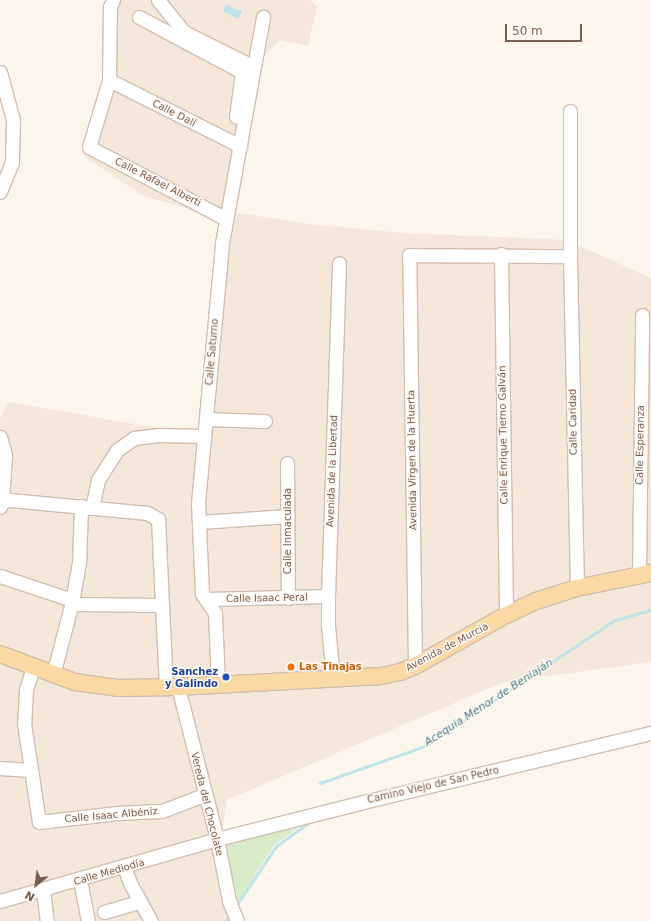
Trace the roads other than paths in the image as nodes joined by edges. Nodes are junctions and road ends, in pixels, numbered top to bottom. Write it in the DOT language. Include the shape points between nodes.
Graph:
graph roads {
  1 [pos="114,0"];
  2 [pos="158,0"];
  3 [pos="139,17"];
  4 [pos="263,17"];
  5 [pos="254,67"];
  6 [pos="0,72"];
  7 [pos="108,80"];
  8 [pos="570,111"];
  9 [pos="236,145"];
  10 [pos="0,192"];
  11 [pos="226,219"];
  12 [pos="501,254"];
  13 [pos="570,256"];
  14 [pos="339,263"];
  15 [pos="642,315"];
  16 [pos="206,419"];
  17 [pos="265,421"];
  18 [pos="204,436"];
  19 [pos="0,437"];
  20 [pos="287,463"];
  21 [pos="1,504"];
  22 [pos="86,507"];
  23 [pos="288,516"];
  24 [pos="198,522"];
  25 [pos="645,574"];
  26 [pos="0,576"];
  27 [pos="577,588"];
  28 [pos="328,596"];
  29 [pos="288,598"];
  30 [pos="206,599"];
  31 [pos="72,602"];
  32 [pos="162,605"];
  33 [pos="506,615"];
  34 [pos="0,654"];
  35 [pos="415,666"];
  36 [pos="33,667"];
  37 [pos="53,674"];
  38 [pos="333,679"];
  39 [pos="218,685"];
  40 [pos="172,687"];
  41 [pos="651,733"];
  42 [pos="0,768"];
  43 [pos="30,770"];
  44 [pos="204,795"];
  45 [pos="216,839"];
  46 [pos="124,867"];
  47 [pos="80,880"];
  48 [pos="43,890"];
  49 [pos="0,902"];
  50 [pos="140,902"];
  51 [pos="104,912"];
  52 [pos="47,921"];
  53 [pos="88,921"];
  54 [pos="151,921"];
  55 [pos="237,921"];
  1 -- 7 [label="street" via="110,7"];
  2 -- 5 [label="street" via="184,32"];
  3 -- 9 [label="street" via="242,72"];
  4 -- 5 [label="street, Calle Saturno"];
  5 -- 9 [label="street, Calle Saturno"];
  6 -- 10 [label="street" via="14,120 12,162"];
  7 -- 9 [label="street, Calle Dalí"];
  7 -- 11 [label="street, Calle Rafael Alberti" via="89,147"];
  8 -- 13 [label="street, Calle Caridad"];
  9 -- 11 [label="street, Calle Saturno"];
  11 -- 16 [label="street, Calle Saturno"];
  12 -- 13 [label="street"];
  12 -- 33 [label="street, Calle Enrique Tierno Galván"];
  12 -- 35 [label="street, Avenida Virgen de la Huerta" via="409,255"];
  13 -- 27 [label="street, Calle Caridad"];
  14 -- 28 [label="street, Avenida de la Libertad"];
  15 -- 25 [label="street, Calle Esperanza"];
  16 -- 17 [label="street"];
  16 -- 18 [label="street, Calle Saturno"];
  18 -- 22 [label="street" via="159,435 134,438 117,450 98,480"];
  18 -- 24 [label="street, Calle Saturno"];
  19 -- 21 [label="street" via="5,455"];
  20 -- 23 [label="street, Calle Inmaculada"];
  21 -- 22 [label="street" via="10,500"];
  22 -- 31 [label="street"];
  22 -- 32 [label="street, Vereda del Chocolate" via="147,513 158,519"];
  23 -- 24 [label="street"];
  23 -- 29 [label="street, Calle Inmaculada"];
  24 -- 30 [label="street, Calle Saturno" via="202,594"];
  25 -- 27 [label="main road, Avenida de Murcia"];
  26 -- 31 [label="street"];
  27 -- 33 [label="main road, Avenida de Murcia" via="536,601"];
  28 -- 29 [label="street, Calle Isaac Peral"];
  28 -- 38 [label="street, Avenida de la Libertad"];
  29 -- 30 [label="street, Calle Isaac Peral"];
  30 -- 39 [label="street, Calle Saturno" via="215,613"];
  31 -- 32 [label="street"];
  31 -- 37 [label="street"];
  32 -- 40 [label="street, Vereda del Chocolate"];
  33 -- 35 [label="main road, Avenida de Murcia"];
  34 -- 36 [label="main road, Avenida de Murcia"];
  35 -- 38 [label="main road, Avenida de Murcia" via="386,675"];
  36 -- 37 [label="main road, Avenida de Murcia"];
  36 -- 43 [label="street" via="26,690 24,723"];
  37 -- 40 [label="main road, Avenida de Murcia" via="101,687"];
  38 -- 39 [label="main road, Avenida de Murcia"];
  39 -- 40 [label="main road, Avenida de Murcia"];
  40 -- 44 [label="street, Vereda del Chocolate"];
  41 -- 45 [label="street, Camino Viejo de San Pedro"];
  42 -- 43 [label="street"];
  43 -- 44 [label="street, Calle Isaac Albéniz" via="39,822 117,813 162,811"];
  44 -- 45 [label="street, Vereda del Chocolate"];
  45 -- 46 [label="street, Calle Mediodía"];
  45 -- 55 [label="street, Vereda del Chocolate" via="229,901"];
  46 -- 47 [label="street, Calle Mediodía"];
  46 -- 50 [label="street"];
  47 -- 48 [label="street, Calle Mediodía"];
  47 -- 53 [label="street"];
  48 -- 49 [label="street, Calle Mediodía"];
  48 -- 52 [label="street"];
  50 -- 51 [label="street"];
  50 -- 54 [label="street"];
}
